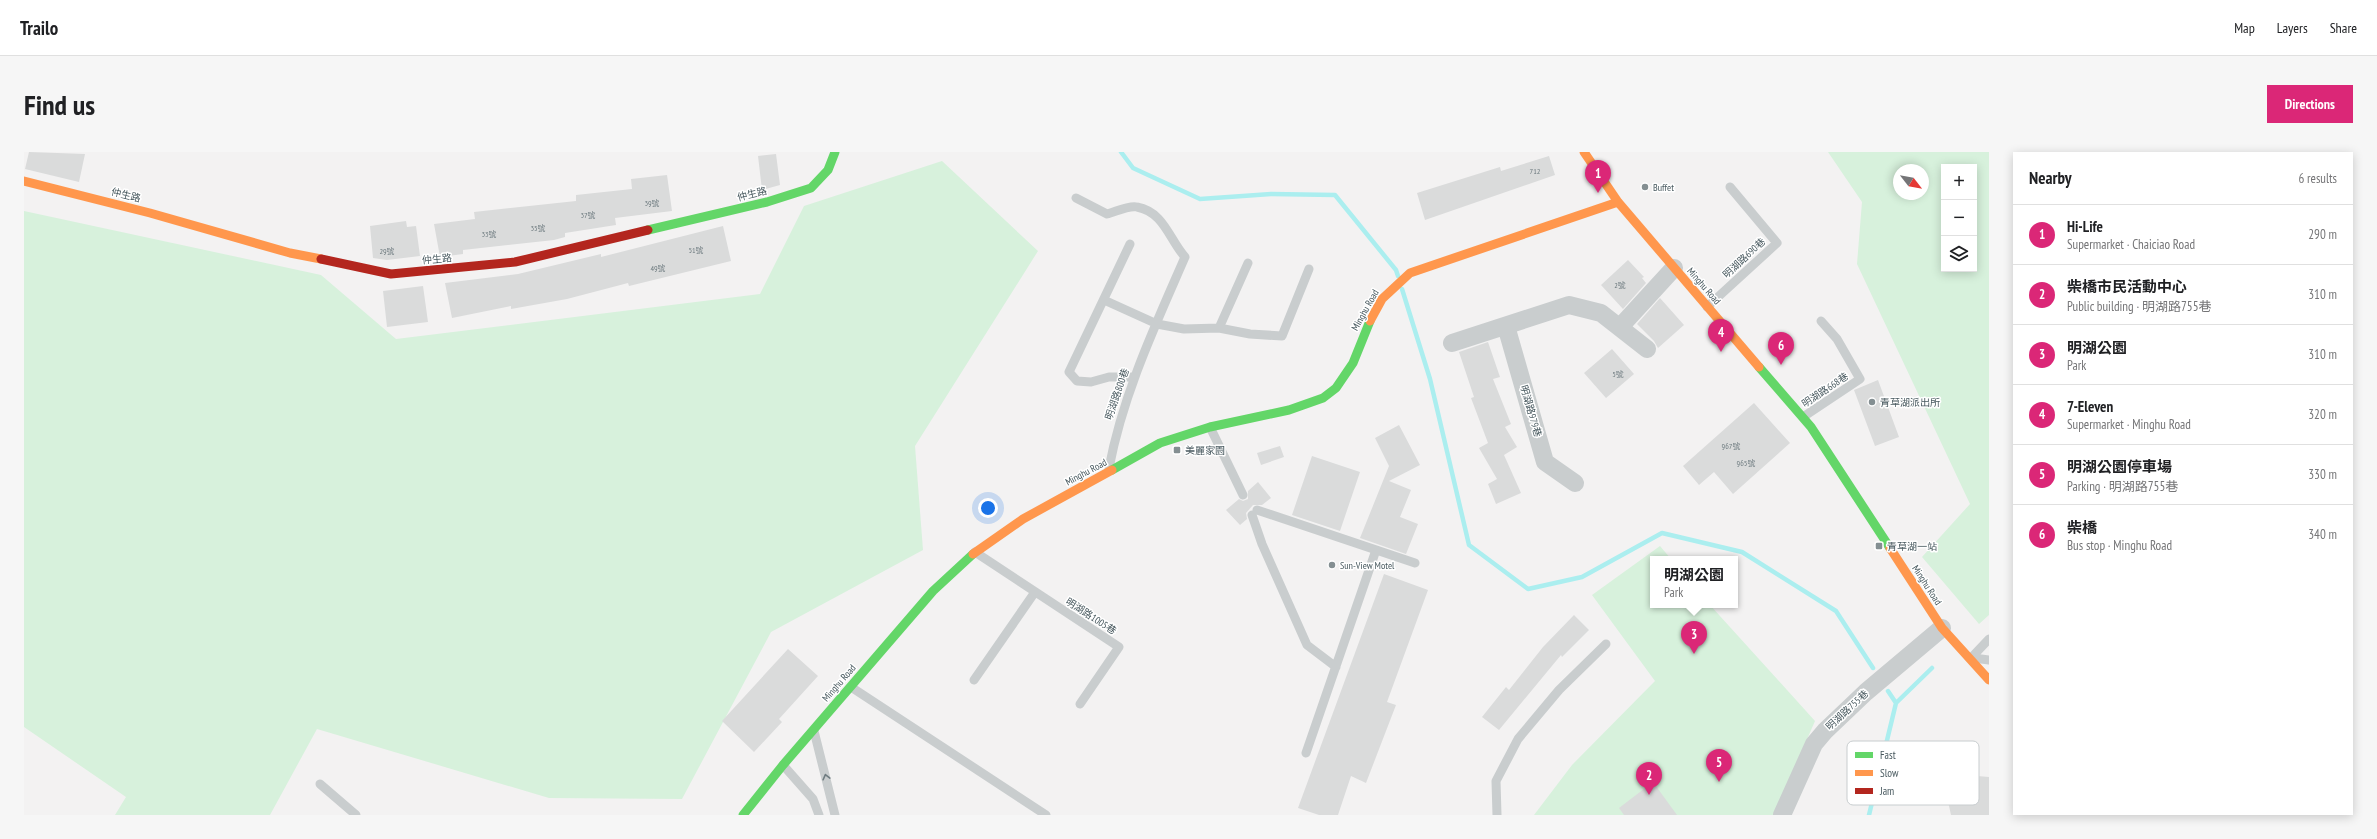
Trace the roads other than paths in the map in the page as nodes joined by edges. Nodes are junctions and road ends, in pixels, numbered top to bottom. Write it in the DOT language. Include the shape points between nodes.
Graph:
graph roads {
  1 [pos="836,152"];
  2 [pos="1584,152"];
  3 [pos="24,180"];
  4 [pos="1730,187"];
  5 [pos="1076,198"];
  6 [pos="1618,202"];
  7 [pos="1130,244"];
  8 [pos="1248,263"];
  9 [pos="1674,268"];
  10 [pos="1309,269"];
  11 [pos="1104,300"];
  12 [pos="1707,307"];
  13 [pos="1821,322"];
  14 [pos="1157,324"];
  15 [pos="1506,326"];
  16 [pos="1620,327"];
  17 [pos="1219,328"];
  18 [pos="1452,343"];
  19 [pos="1647,349"];
  20 [pos="1134,376"];
  21 [pos="1803,417"];
  22 [pos="1210,427"];
  23 [pos="1108,474"];
  24 [pos="1575,483"];
  25 [pos="1243,496"];
  26 [pos="1376,550"];
  27 [pos="975,552"];
  28 [pos="1415,563"];
  29 [pos="1035,592"];
  30 [pos="1942,628"];
  31 [pos="1989,639"];
  32 [pos="1606,644"];
  33 [pos="1971,658"];
  34 [pos="1989,660"];
  35 [pos="1336,667"];
  36 [pos="974,680"];
  37 [pos="1989,680"];
  38 [pos="851,687"];
  39 [pos="1080,704"];
  40 [pos="814,729"];
  41 [pos="1306,753"];
  42 [pos="783,765"];
  43 [pos="320,784"];
  44 [pos="356,815"];
  45 [pos="743,815"];
  46 [pos="819,815"];
  47 [pos="835,815"];
  48 [pos="1046,815"];
  49 [pos="1497,815"];
  50 [pos="1782,815"];
  1 -- 3 [label="street, 仲生路" via="828,170 811,188 767,202 516,262 391,274 290,253"];
  2 -- 6 [label="street"];
  4 -- 12 [label="lane, 明湖路690巷" via="1777,243"];
  5 -- 14 [label="lane, 明湖路800巷" via="1107,214 1137,207 1160,218 1174,245 1185,257"];
  6 -- 9 [label="street, Minghu Road"];
  6 -- 22 [label="street, Minghu Road" via="1410,273 1382,299 1366,327 1353,363 1332,391 1323,398 1289,410"];
  7 -- 11 [label="lane"];
  8 -- 17 [label="lane"];
  9 -- 12 [label="street, Minghu Road"];
  9 -- 16 [label="street"];
  10 -- 17 [label="lane" via="1282,336 1250,334"];
  11 -- 14 [label="lane"];
  11 -- 20 [label="lane" via="1069,372 1077,381 1091,382 1109,377"];
  12 -- 21 [label="street, Minghu Road"];
  13 -- 21 [label="lane, 明湖路668巷" via="1837,338 1860,379"];
  14 -- 17 [label="lane" via="1184,329"];
  14 -- 20 [label="lane, 明湖路800巷"];
  15 -- 16 [label="street" via="1569,305 1601,312"];
  15 -- 18 [label="street"];
  15 -- 24 [label="street, 明湖路979巷" via="1546,462"];
  16 -- 19 [label="street"];
  20 -- 23 [label="lane, 明湖路800巷" via="1116,431"];
  21 -- 30 [label="street, Minghu Road"];
  22 -- 23 [label="street, Minghu Road" via="1160,443"];
  22 -- 25 [label="lane"];
  23 -- 27 [label="street, Minghu Road" via="1023,519"];
  26 -- 28 [label="lane"];
  26 -- 35 [label="lane"];
  26 -- 35 [label="lane" via="1254,512 1262,544 1307,645"];
  27 -- 29 [label="lane, 明湖路1005巷"];
  27 -- 38 [label="street, Minghu Road" via="933,591"];
  29 -- 36 [label="lane"];
  29 -- 39 [label="lane, 明湖路1005巷" via="1119,647"];
  30 -- 33 [label="street, Minghu Road"];
  30 -- 50 [label="street, 明湖路755巷" via="1824,730 1814,744"];
  31 -- 33 [label="lane"];
  32 -- 49 [label="lane" via="1559,690 1518,739 1496,781"];
  33 -- 34 [label="lane"];
  33 -- 37 [label="street, Minghu Road"];
  35 -- 41 [label="lane"];
  38 -- 40 [label="street, Minghu Road"];
  38 -- 48 [label="lane"];
  40 -- 42 [label="street, Minghu Road"];
  47 -- 40 [label="lane, one-way"];
  42 -- 45 [label="street, Minghu Road"];
  42 -- 46 [label="lane" via="813,799"];
  43 -- 44 [label="lane"];
}
